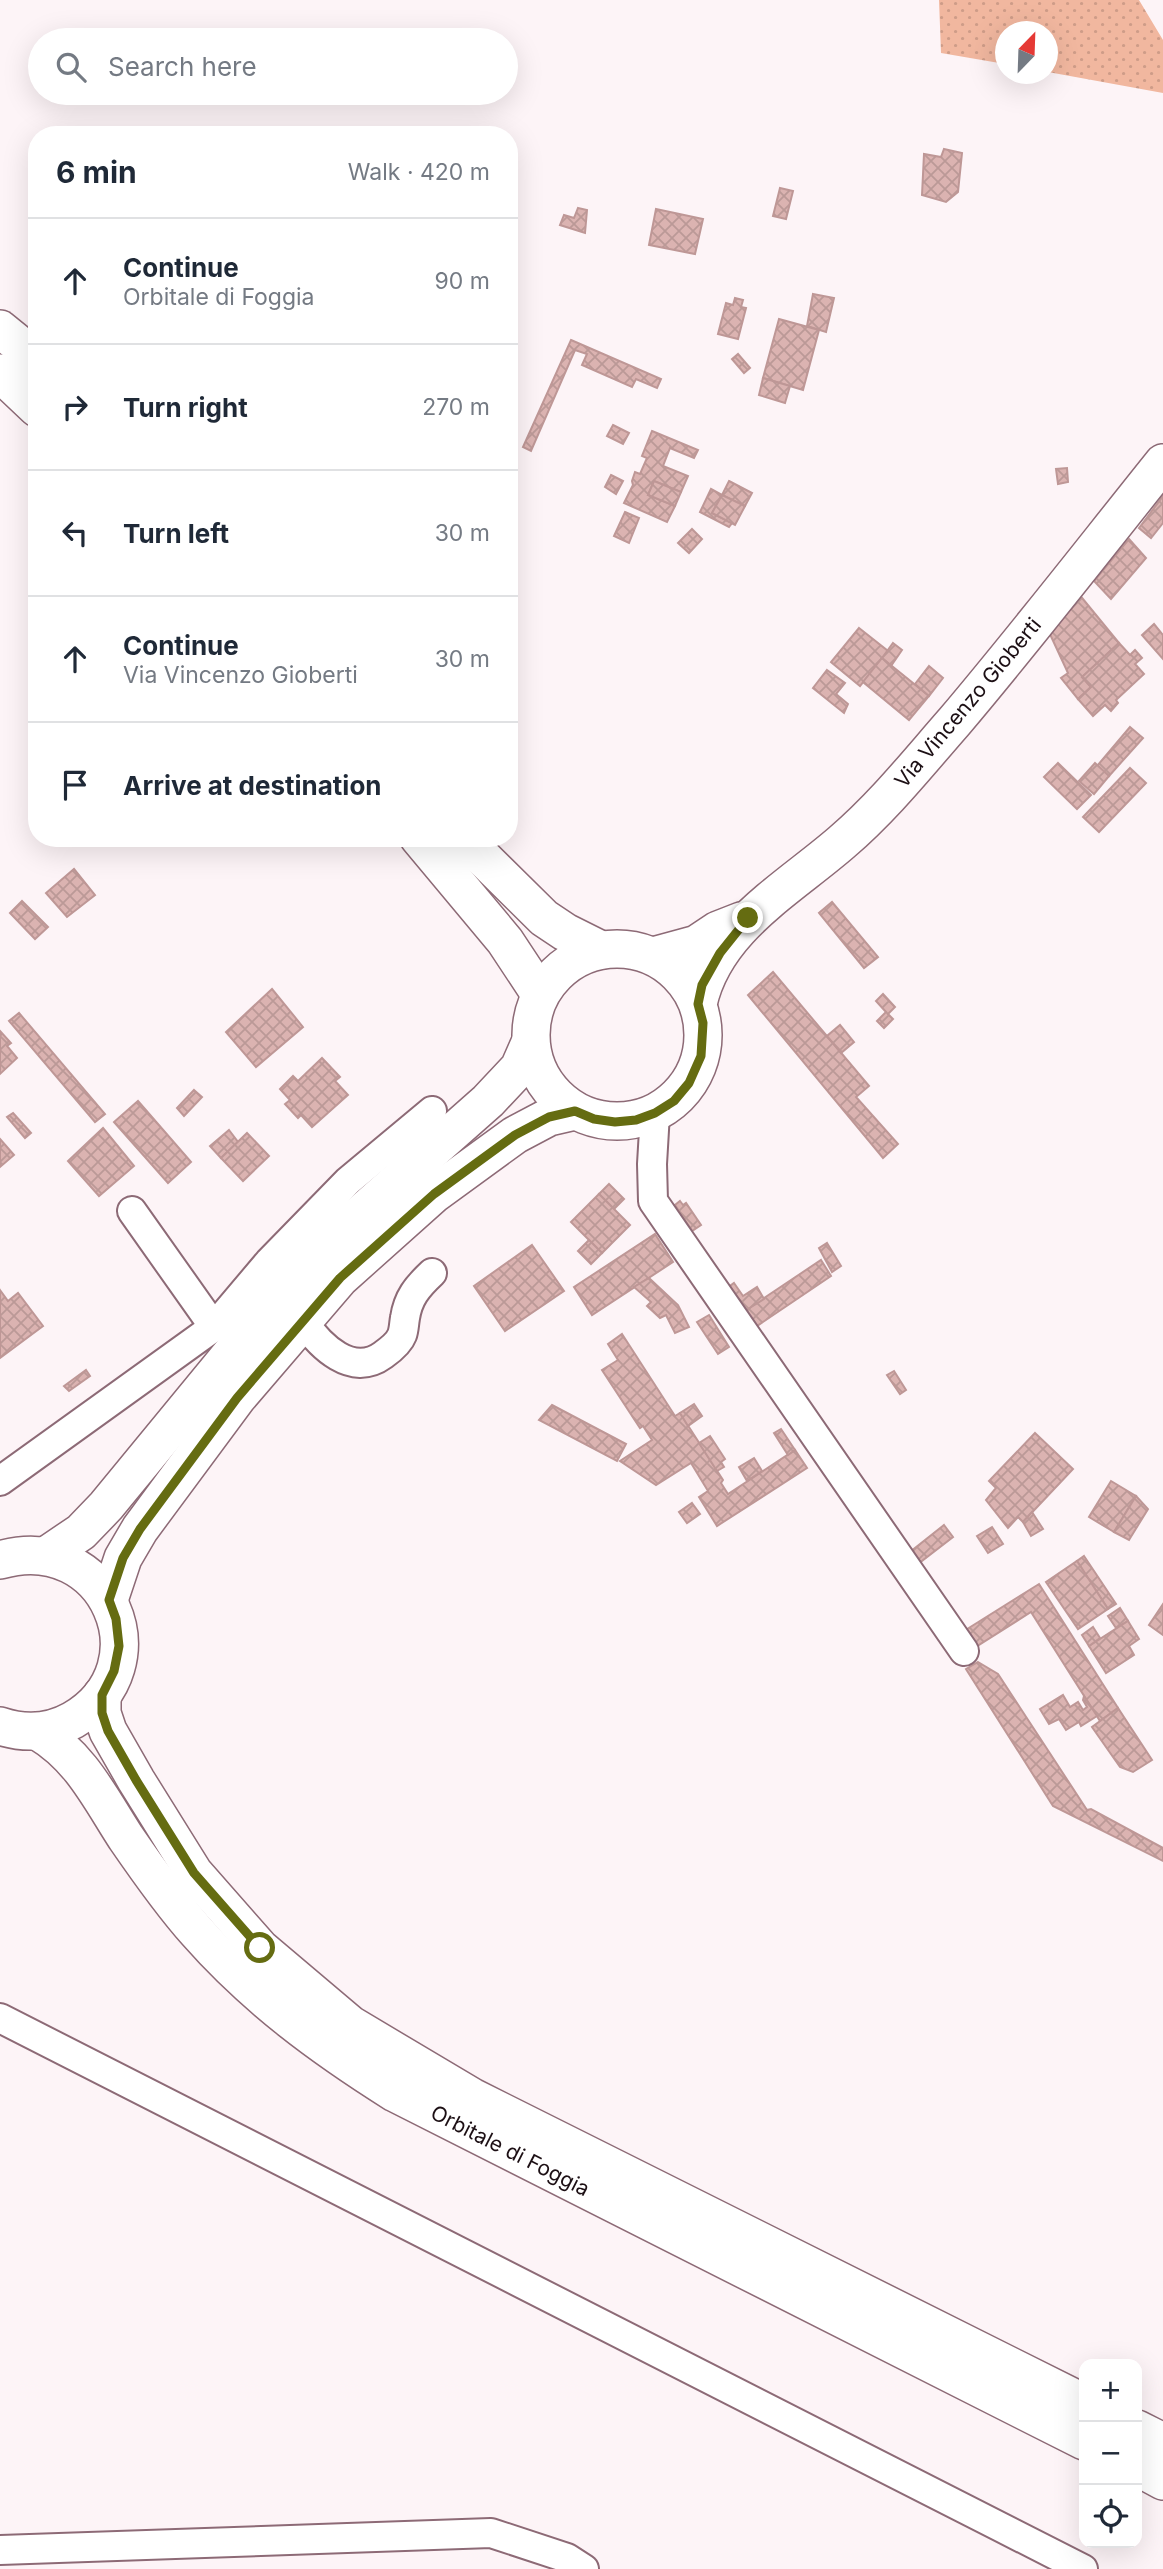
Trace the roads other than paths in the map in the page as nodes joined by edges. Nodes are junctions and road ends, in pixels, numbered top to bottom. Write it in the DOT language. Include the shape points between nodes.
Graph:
graph roads {
  1 [pos="0,329"];
  2 [pos="28,352"];
  3 [pos="0,373"];
  4 [pos="28,399"];
  5 [pos="1163,463"];
  6 [pos="427,847"];
  7 [pos="472,847"];
  8 [pos="748,918"];
  9 [pos="601,950"];
  10 [pos="653,956"];
  11 [pos="540,993"];
  12 [pos="698,1004"];
  13 [pos="530,1043"];
  14 [pos="432,1111"];
  15 [pos="575,1111"];
  16 [pos="655,1113"];
  17 [pos="132,1211"];
  18 [pos="432,1273"];
  19 [pos="303,1321"];
  20 [pos="214,1326"];
  21 [pos="0,1481"];
  22 [pos="47,1555"];
  23 [pos="0,1560"];
  24 [pos="109,1600"];
  25 [pos="964,1651"];
  26 [pos="102,1695"];
  27 [pos="0,1726"];
  28 [pos="39,1732"];
  29 [pos="0,2018"];
  30 [pos="1079,2400"];
  31 [pos="1142,2432"];
  32 [pos="1079,2438"];
  33 [pos="1163,2442"];
  34 [pos="1142,2470"];
  35 [pos="1163,2481"];
  36 [pos="0,2550"];
  37 [pos="584,2569"];
  38 [pos="1083,2569"];
  1 -- 2 [label="main road"];
  3 -- 4 [label="main road"];
  5 -- 8 [label="main road, Via Vincenzo Gioberti" via="989,681 884,803"];
  6 -- 11 [label="main road" via="505,940"];
  7 -- 9 [label="main road" via="544,918"];
  8 -- 10 [label="main road, Via Vincenzo Gioberti" via="696,944"];
  8 -- 12 [label="main road, Via Vincenzo Gioberti" via="709,970"];
  9 -- 10 [label="main road" via="627,949"];
  9 -- 11 [label="main road" via="576,958"];
  10 -- 12 [label="main road" via="680,976"];
  11 -- 13 [label="main road"];
  12 -- 16 [label="main road" via="704,1042 696,1071 674,1101"];
  13 -- 15 [label="main road" via="544,1083"];
  13 -- 22 [label="main road" via="519,1068 488,1101 341,1231 268,1309 106,1506 81,1532"];
  14 -- 20 [label="street" via="348,1181"];
  15 -- 16 [label="main road" via="615,1122"];
  15 -- 19 [label="main road" via="549,1117 515,1135 434,1194 340,1278"];
  16 -- 25 [label="street" via="653,1201"];
  17 -- 20 [label="street"];
  18 -- 19 [label="street" via="409,1299 402,1335 376,1360 354,1362 332,1354"];
  19 -- 24 [label="main road" via="237,1398 140,1529 123,1558"];
  20 -- 21 [label="street"];
  22 -- 23 [label="main road"];
  22 -- 24 [label="main road" via="90,1577"];
  24 -- 26 [label="main road" via="119,1646"];
  26 -- 28 [label="main road" via="85,1713 63,1726"];
  26 -- 30 [label="main road, Orbitale di Foggia" via="108,1731 194,1873 260,1948 351,2025 472,2096"];
  27 -- 28 [label="main road"];
  28 -- 32 [label="main road, Orbitale di Foggia" via="69,1753 196,1932 271,2007 338,2057 396,2093"];
  29 -- 38 [label="street"];
  31 -- 33 [label="main road"];
  34 -- 35 [label="main road"];
  36 -- 37 [label="street" via="491,2533 567,2558"];
}
